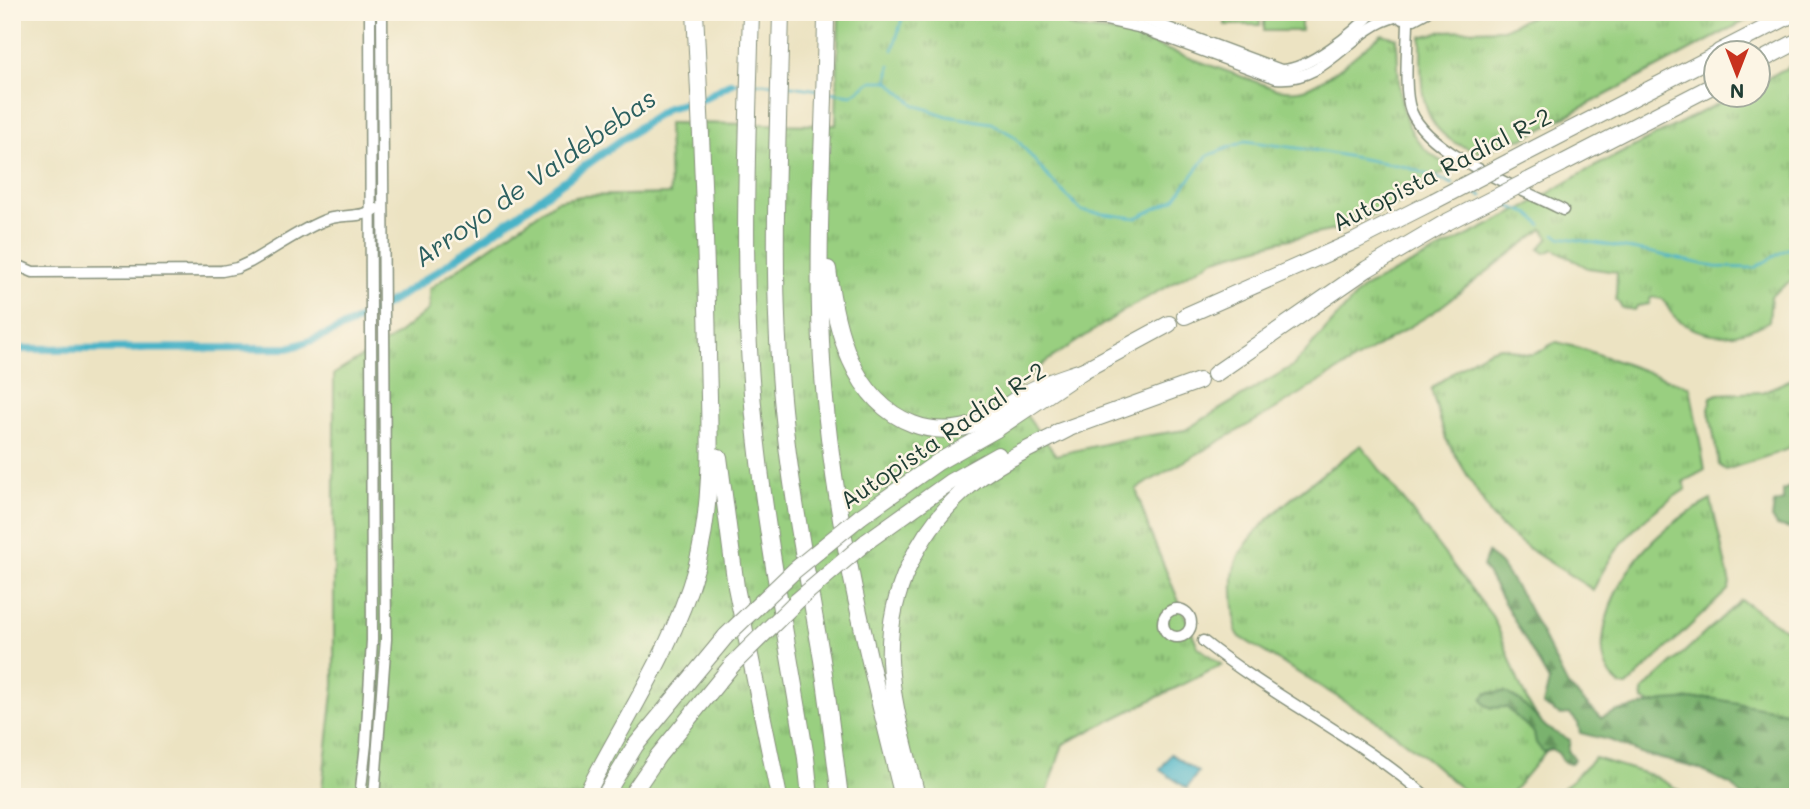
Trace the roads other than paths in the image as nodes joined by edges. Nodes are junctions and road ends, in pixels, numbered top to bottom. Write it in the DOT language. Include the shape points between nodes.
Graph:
graph roads {
  1 [pos="370,12"];
  2 [pos="382,12"];
  3 [pos="695,12"];
  4 [pos="751,12"];
  5 [pos="781,12"];
  6 [pos="826,12"];
  7 [pos="1063,12"];
  8 [pos="1117,12"];
  9 [pos="1373,12"];
  10 [pos="1427,12"];
  11 [pos="1797,12"];
  12 [pos="1391,15"];
  13 [pos="1408,20"];
  14 [pos="1747,38"];
  15 [pos="1798,41"];
  16 [pos="1772,55"];
  17 [pos="1702,62"];
  18 [pos="1702,91"];
  19 [pos="821,197"];
  20 [pos="384,203"];
  21 [pos="1563,210"];
  22 [pos="371,213"];
  23 [pos="12,257"];
  24 [pos="707,291"];
  25 [pos="1185,316"];
  26 [pos="1169,324"];
  27 [pos="1084,370"];
  28 [pos="1215,374"];
  29 [pos="1199,381"];
  30 [pos="1068,429"];
  31 [pos="1192,625"];
  32 [pos="1184,635"];
  33 [pos="1203,641"];
  34 [pos="754,675"];
  35 [pos="906,796"];
  36 [pos="360,797"];
  37 [pos="374,797"];
  38 [pos="585,797"];
  39 [pos="604,797"];
  40 [pos="630,797"];
  41 [pos="779,797"];
  42 [pos="785,797"];
  43 [pos="810,797"];
  44 [pos="840,797"];
  45 [pos="1427,797"];
  1 -- 22 [label="street"];
  2 -- 20 [label="street"];
  3 -- 24 [label="highway"];
  4 -- 43 [label="highway" via="747,271 754,417"];
  5 -- 44 [label="highway" via="776,216 783,408"];
  6 -- 19 [label="highway"];
  7 -- 12 [label="street" via="1138,27 1289,79 1314,72"];
  8 -- 9 [label="street" via="1290,70 1329,49"];
  10 -- 13 [label="street"];
  11 -- 14 [label="highway, Autopista Radial R-2"];
  12 -- 13 [label="street"];
  13 -- 21 [label="street" via="1411,111 1425,133 1463,160"];
  15 -- 16 [label="highway"];
  17 -- 25 [label="highway, Autopista Radial R-2, bridge" via="1355,241"];
  18 -- 28 [label="highway, Autopista Radial R-2, bridge" via="1446,223 1367,269"];
  19 -- 27 [label="highway" via="839,327 858,375 886,410 928,428 961,428 993,416 1026,393"];
  19 -- 35 [label="highway" via="820,311 832,460 853,578"];
  20 -- 22 [label="street"];
  20 -- 37 [label="street" via="386,639"];
  22 -- 23 [label="street" via="325,220 250,262 222,271 33,272 17,265"];
  22 -- 36 [label="street" via="372,640"];
  24 -- 34 [label="highway" via="726,520"];
  24 -- 38 [label="highway" via="710,477 696,567 672,634"];
  26 -- 27 [label="highway, Autopista Radial R-2"];
  27 -- 39 [label="highway, Autopista Radial R-2, bridge" via="938,462 795,570 726,636 635,746"];
  29 -- 30 [label="highway, Autopista Radial R-2"];
  30 -- 35 [label="highway" via="967,488 934,523 903,576 891,621 890,661"];
  30 -- 40 [label="highway, Autopista Radial R-2, bridge" via="1015,446 950,482 866,542 733,664"];
  31 -- 32 [label="street"];
  31 -- 32 [label="street" via="1182,609 1167,612 1166,631 1172,636"];
  31 -- 33 [label="street"];
  32 -- 33 [label="street"];
  33 -- 45 [label="street" via="1243,672 1384,762"];
  34 -- 41 [label="highway"];
  34 -- 42 [label="highway"];
}
